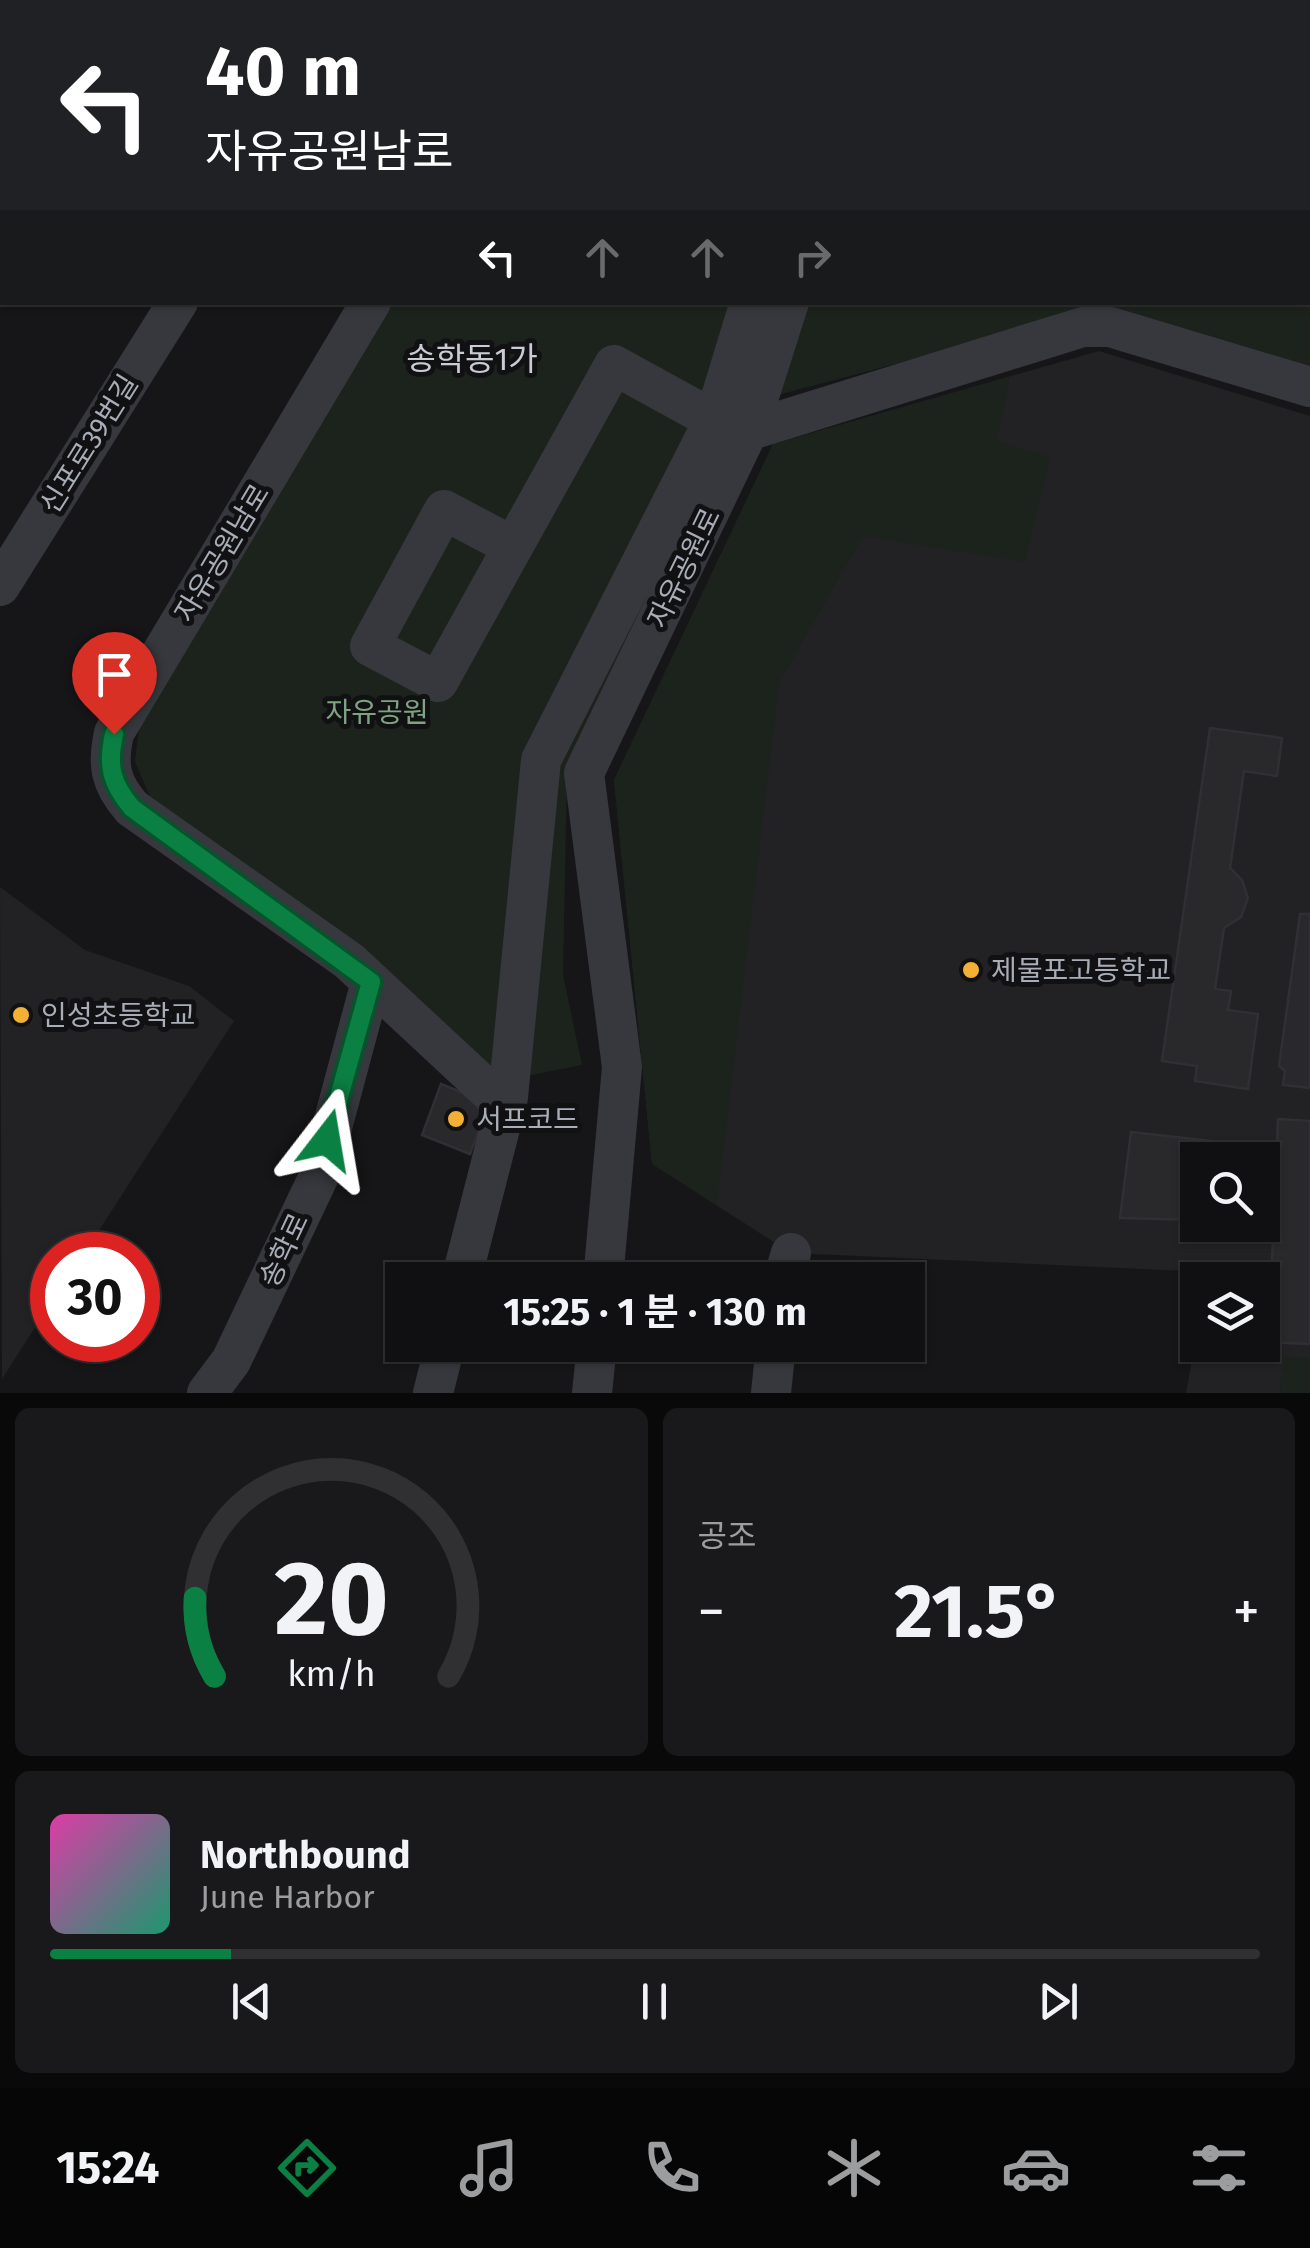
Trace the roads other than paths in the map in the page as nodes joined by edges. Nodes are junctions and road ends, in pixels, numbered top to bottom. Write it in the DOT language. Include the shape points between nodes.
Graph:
graph roads {
  1 [pos="176,305"];
  2 [pos="369,305"];
  3 [pos="750,305"];
  4 [pos="788,305"];
  5 [pos="1310,387"];
  6 [pos="731,425"];
  7 [pos="512,546"];
  8 [pos="0,586"];
  9 [pos="371,982"];
  10 [pos="505,1106"];
  11 [pos="465,1262"];
  12 [pos="605,1262"];
  13 [pos="441,1362"];
  14 [pos="595,1362"];
  15 [pos="774,1362"];
  16 [pos="207,1393"];
  17 [pos="434,1393"];
  18 [pos="592,1393"];
  19 [pos="771,1393"];
  1 -- 8 [label="street, 신포로39번길"];
  2 -- 9 [label="street, 자유공원남로" via="114,734 108,762 116,790 132,808"];
  3 -- 6 [label="street"];
  4 -- 6 [label="street"];
  5 -- 6 [label="street" via="1110,327 1083,328"];
  6 -- 7 [label="street" via="614,365"];
  6 -- 10 [label="street" via="541,760"];
  6 -- 12 [label="street, 자유공원로" via="584,773 622,1067"];
  9 -- 10 [label="street, 자유공원남로"];
  9 -- 16 [label="street, 송학로" via="318,1176 231,1361"];
  10 -- 11 [label="street"];
  13 -- 17 [label="street"];
  14 -- 18 [label="street"];
  15 -- 19 [label="street"];
}
